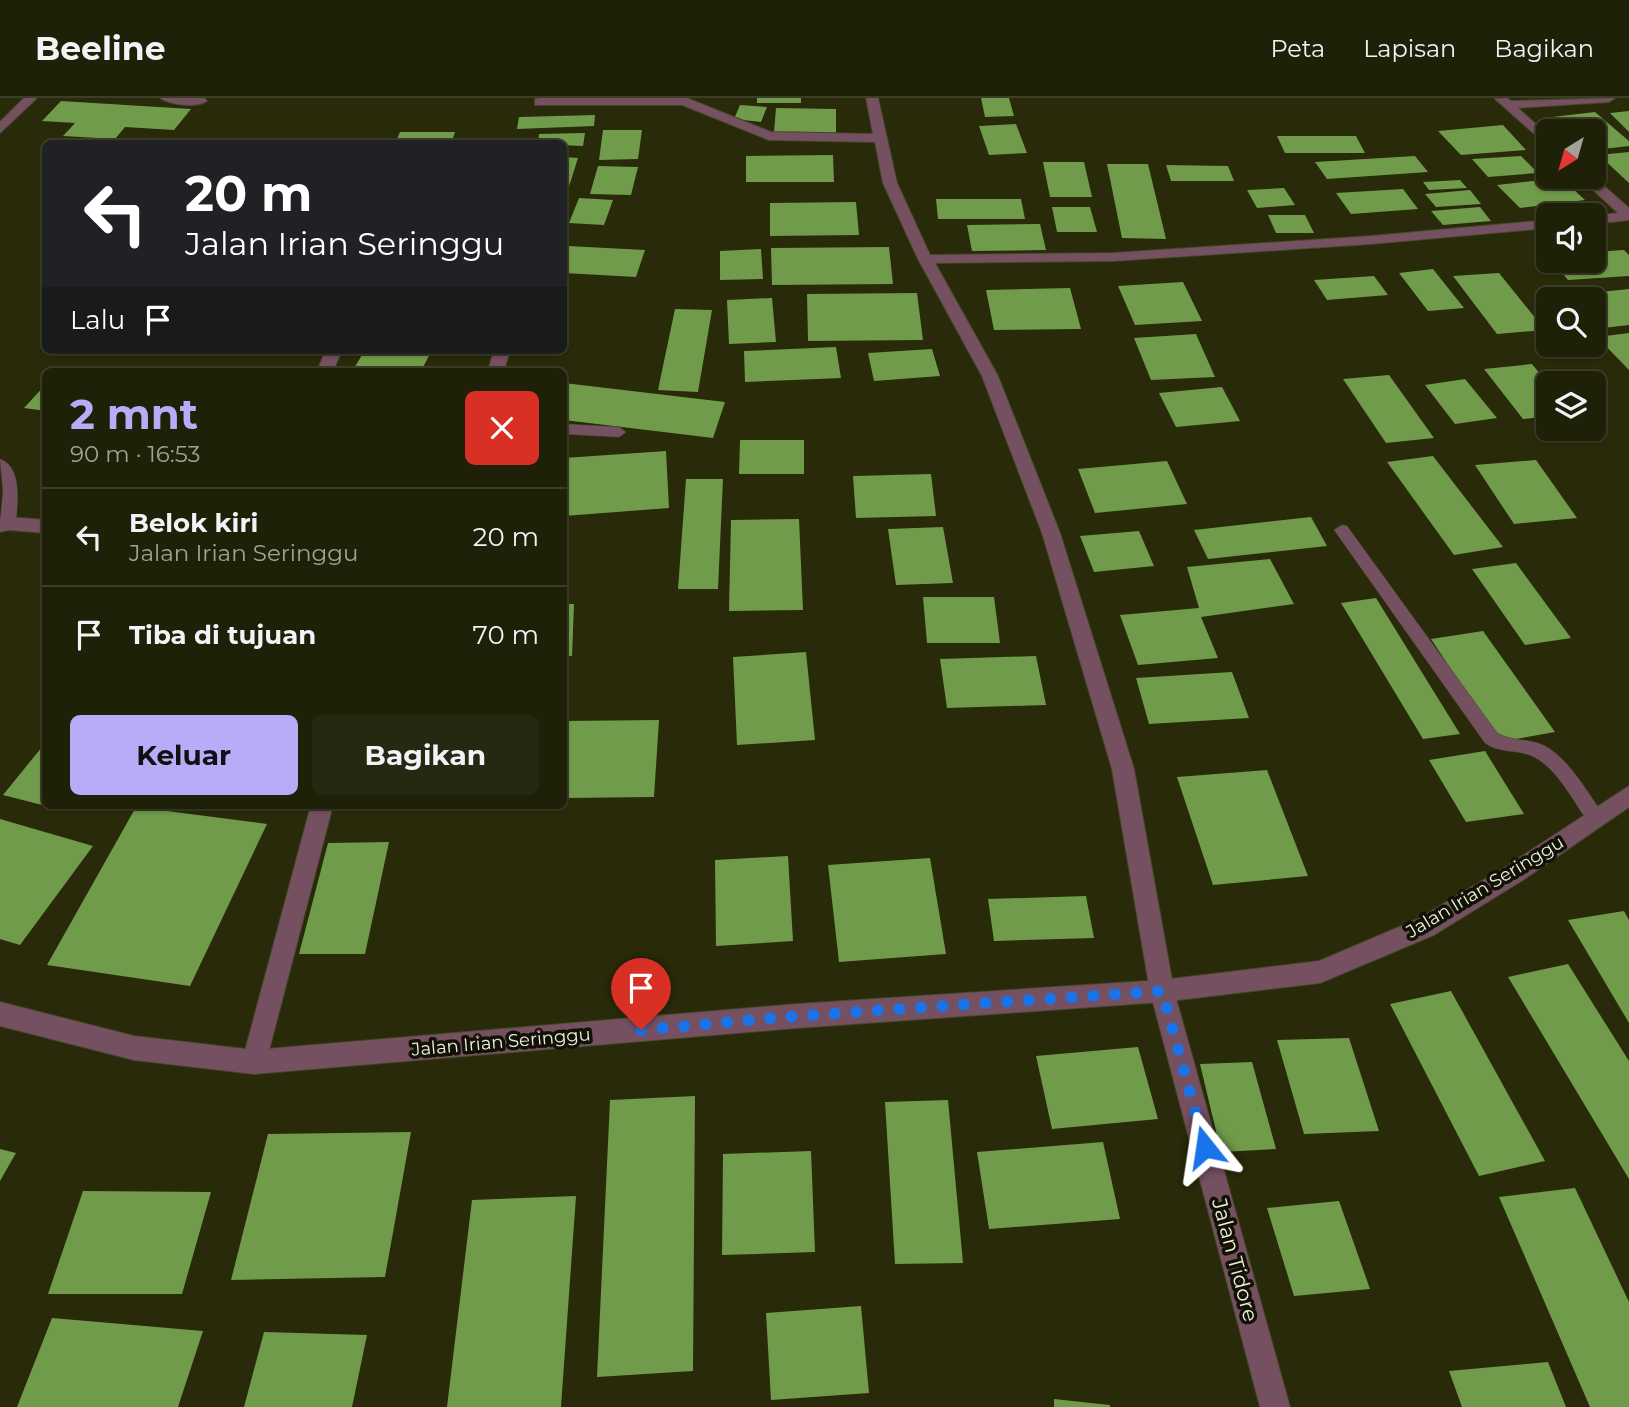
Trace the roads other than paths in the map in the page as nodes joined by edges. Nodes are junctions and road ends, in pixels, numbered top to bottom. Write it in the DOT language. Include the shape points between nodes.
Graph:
graph roads {
  1 [pos="31,98"];
  2 [pos="166,98"];
  3 [pos="873,98"];
  4 [pos="1609,98"];
  5 [pos="201,102"];
  6 [pos="540,102"];
  7 [pos="1503,102"];
  8 [pos="0,129"];
  9 [pos="1536,131"];
  10 [pos="879,138"];
  11 [pos="1599,189"];
  12 [pos="1629,216"];
  13 [pos="1606,219"];
  14 [pos="1536,225"];
  15 [pos="925,259"];
  16 [pos="567,429"];
  17 [pos="619,432"];
  18 [pos="0,464"];
  19 [pos="4,524"];
  20 [pos="42,527"];
  21 [pos="1342,530"];
  22 [pos="1629,795"];
  23 [pos="321,809"];
  24 [pos="1596,818"];
  25 [pos="1162,991"];
  26 [pos="0,1014"];
  27 [pos="254,1062"];
  28 [pos="1275,1407"];
  1 -- 8 [label="street"];
  2 -- 5 [label="street"];
  3 -- 10 [label="street, Jalan Tidore"];
  4 -- 7 [label="street"];
  6 -- 10 [label="street" via="684,101 769,136"];
  7 -- 9 [label="street"];
  10 -- 15 [label="street, Jalan Tidore" via="890,183"];
  11 -- 12 [label="street"];
  12 -- 13 [label="street"];
  14 -- 15 [label="street" via="1126,256"];
  15 -- 25 [label="street, Jalan Tidore" via="990,376 1051,533 1123,769"];
  16 -- 17 [label="lane"];
  18 -- 19 [label="lane" via="6,470 11,499"];
  19 -- 20 [label="street"];
  21 -- 24 [label="lane" via="1491,738 1549,758"];
  22 -- 24 [label="street, Jalan Irian Seringgu"];
  23 -- 27 [label="street"];
  24 -- 25 [label="street, Jalan Irian Seringgu" via="1426,928 1320,972"];
  25 -- 27 [label="street, Jalan Irian Seringgu" via="797,1016"];
  25 -- 28 [label="street, Jalan Tidore"];
  26 -- 27 [label="street, Jalan Irian Seringgu" via="134,1048"];
}
